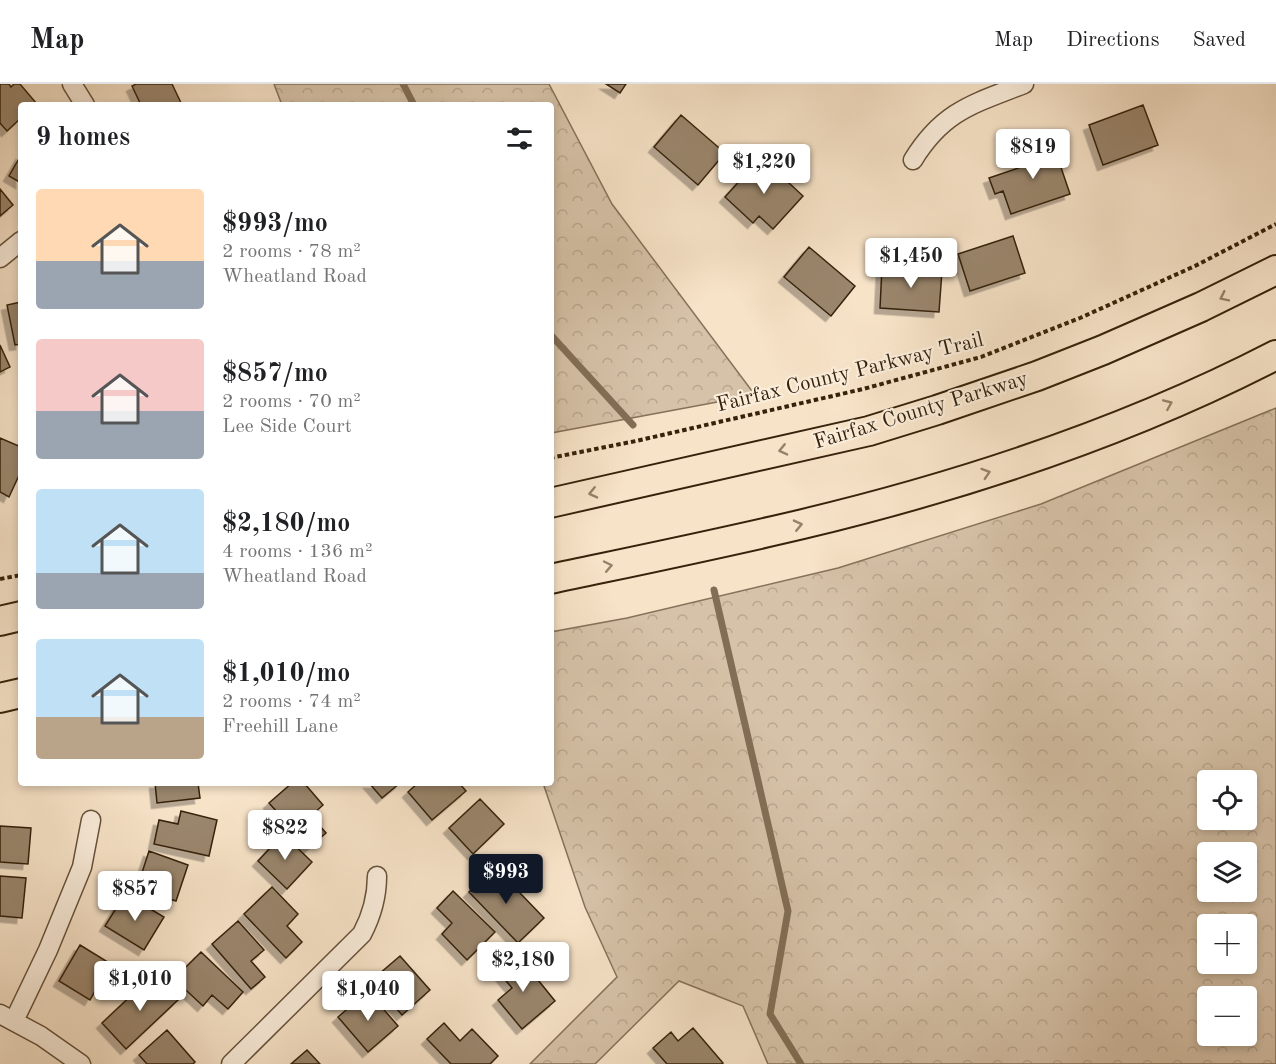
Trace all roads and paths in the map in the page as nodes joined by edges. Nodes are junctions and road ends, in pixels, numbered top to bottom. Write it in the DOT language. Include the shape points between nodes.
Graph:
graph roads {
  1 [pos="72,84"];
  2 [pos="1024,84"];
  3 [pos="82,102"];
  4 [pos="913,160"];
  5 [pos="1276,224"];
  6 [pos="18,243"];
  7 [pos="0,258"];
  8 [pos="1276,270"];
  9 [pos="1276,355"];
  10 [pos="554,457"];
  11 [pos="554,502"];
  12 [pos="18,576"];
  13 [pos="554,578"];
  14 [pos="0,579"];
  15 [pos="18,617"];
  16 [pos="0,621"];
  17 [pos="18,694"];
  18 [pos="0,698"];
  19 [pos="91,820"];
  20 [pos="377,876"];
  21 [pos="7,1017"];
  22 [pos="81,1064"];
  23 [pos="231,1064"];
  1 -- 3 [label="street"];
  2 -- 4 [label="street" via="965,107 943,122"];
  5 -- 10 [label="path, Fairfax County Parkway Trail" via="1101,309 981,357 863,389"];
  6 -- 7 [label="street"];
  8 -- 11 [label="highway, Fairfax County Parkway, one-way" via="1104,350 937,410 869,431"];
  13 -- 9 [label="highway, one-way" via="803,524 928,491 1112,429"];
  12 -- 14 [label="path"];
  15 -- 16 [label="highway"];
  17 -- 18 [label="highway"];
  19 -- 21 [label="street" via="82,867 48,950"];
  20 -- 23 [label="street" via="372,915 363,934"];
  21 -- 22 [label="street"];
}
